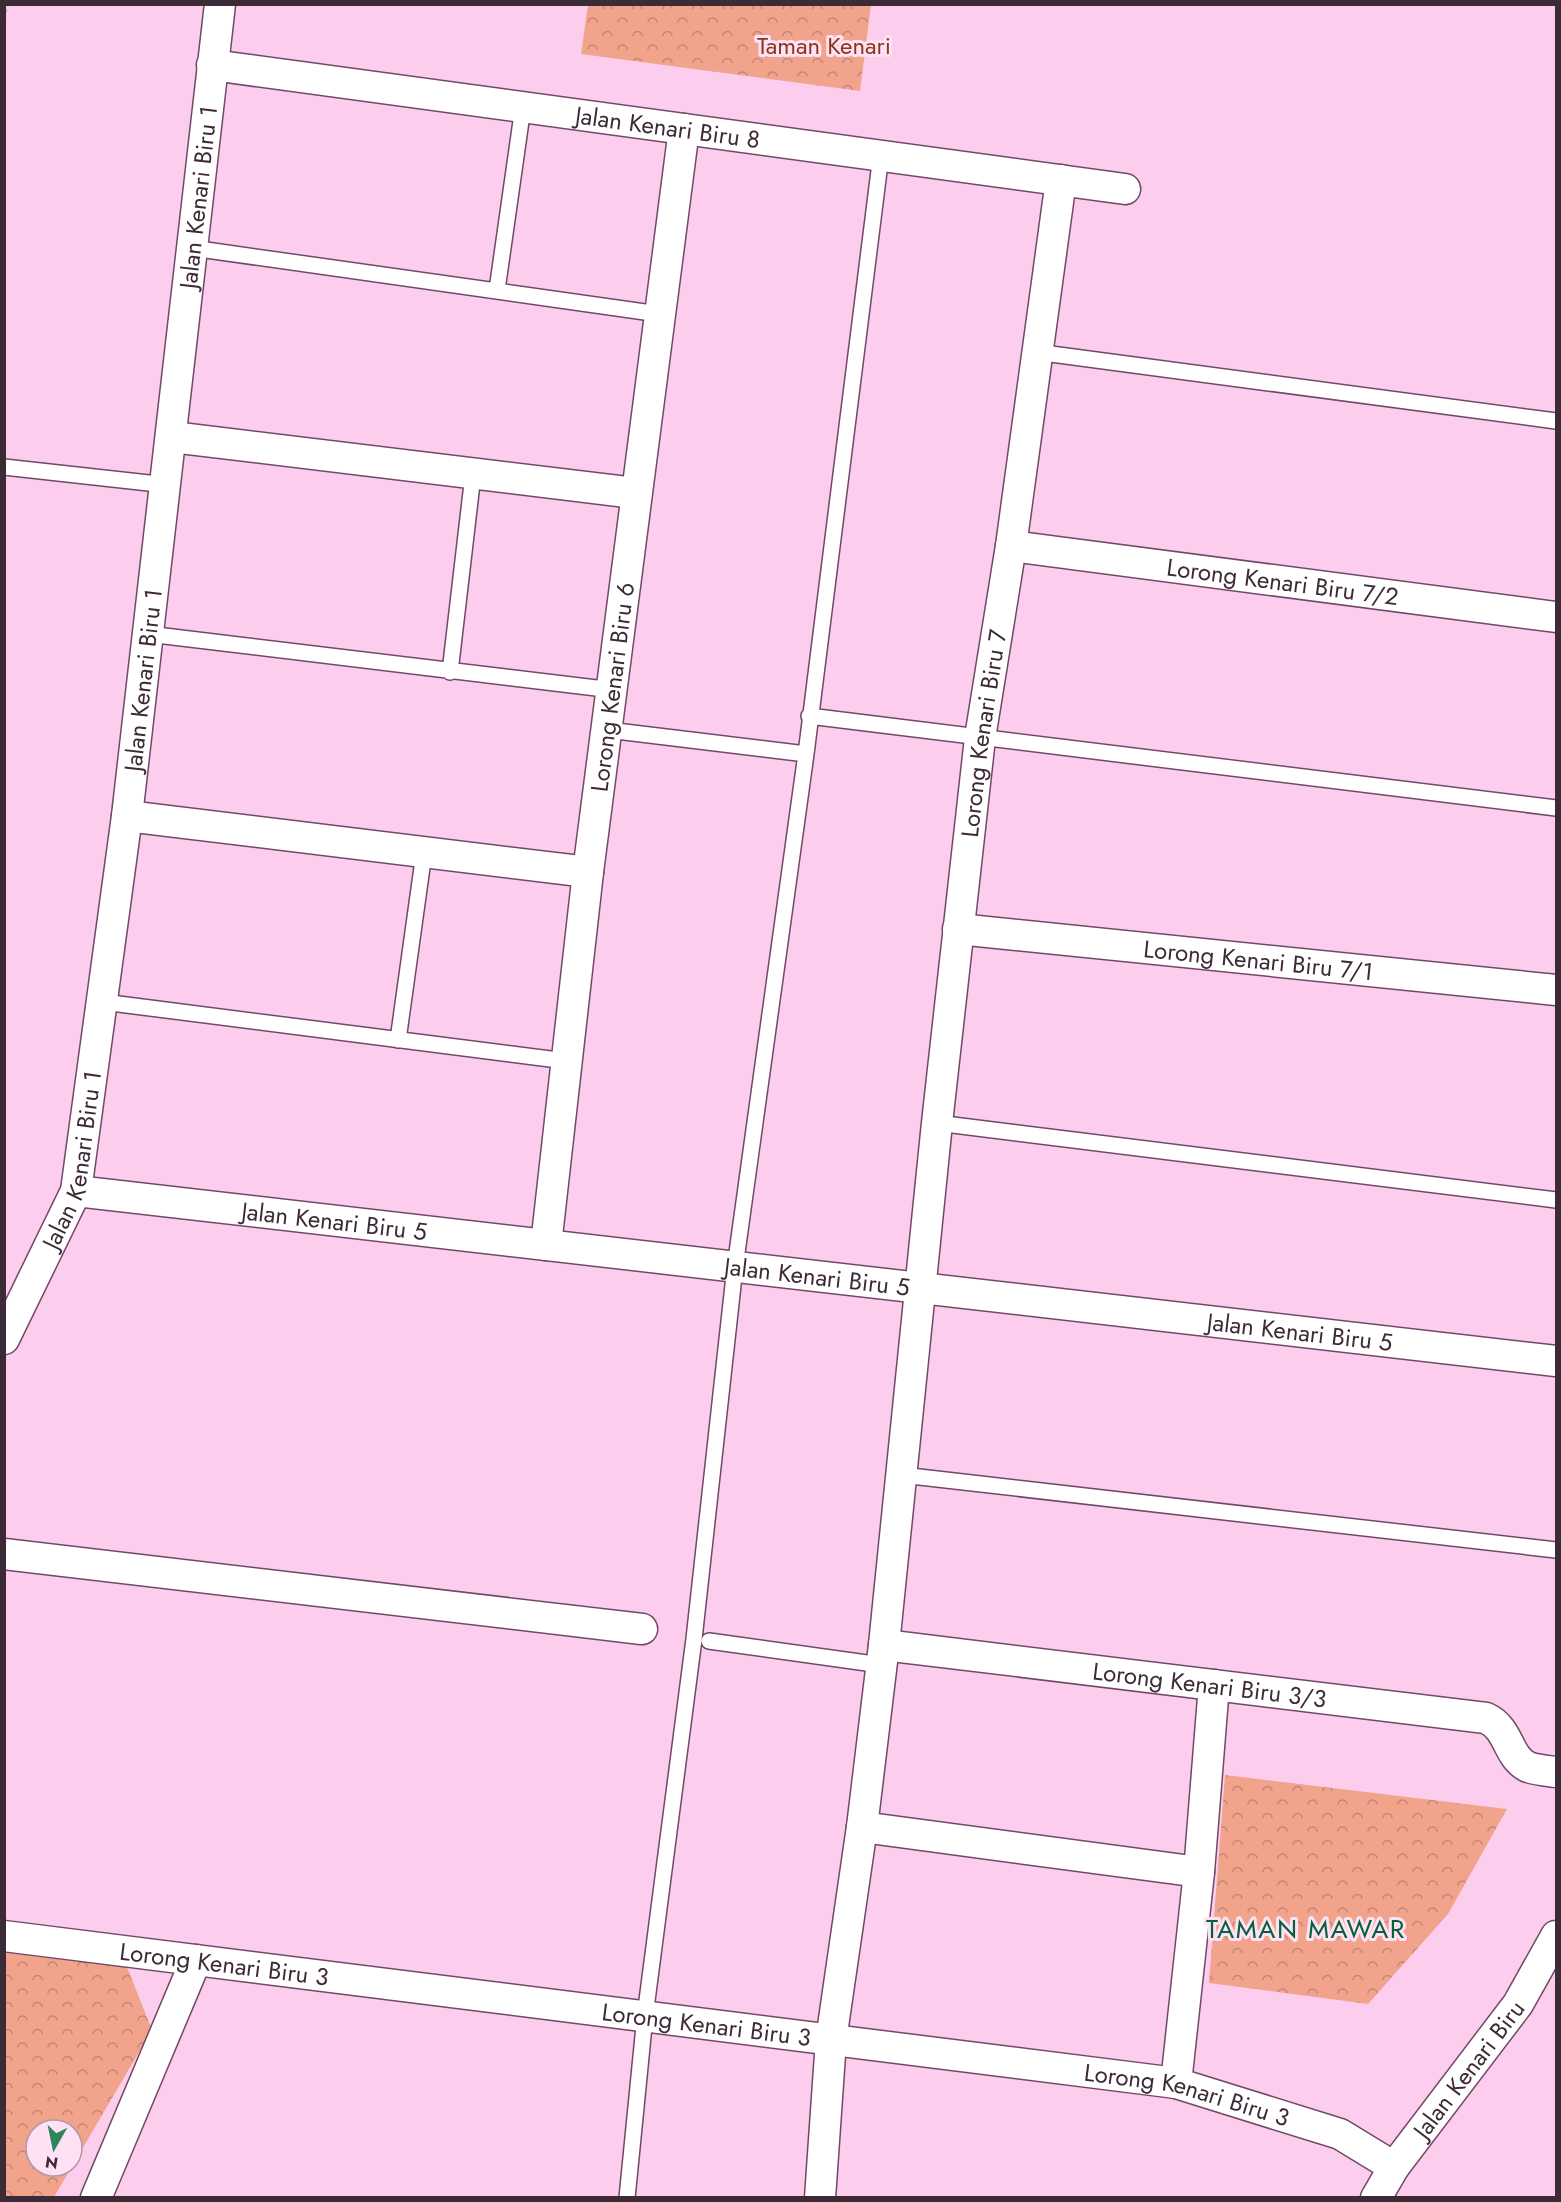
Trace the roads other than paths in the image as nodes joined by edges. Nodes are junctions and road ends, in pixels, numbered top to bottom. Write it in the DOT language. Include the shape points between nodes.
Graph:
graph roads {
  1 [pos="220,4"];
  2 [pos="212,65"];
  3 [pos="523,106"];
  4 [pos="684,129"];
  5 [pos="881,155"];
  6 [pos="1061,180"];
  7 [pos="1125,189"];
  8 [pos="192,248"];
  9 [pos="497,290"];
  10 [pos="659,314"];
  11 [pos="1036,352"];
  12 [pos="1557,421"];
  13 [pos="172,436"];
  14 [pos="4,467"];
  15 [pos="473,475"];
  16 [pos="167,484"];
  17 [pos="635,494"];
  18 [pos="1011,546"];
  19 [pos="1557,617"];
  20 [pos="148,634"];
  21 [pos="450,672"];
  22 [pos="613,690"];
  23 [pos="809,716"];
  24 [pos="608,730"];
  25 [pos="980,738"];
  26 [pos="806,754"];
  27 [pos="1557,808"];
  28 [pos="127,816"];
  29 [pos="424,853"];
  30 [pos="588,872"];
  31 [pos="958,930"];
  32 [pos="1557,990"];
  33 [pos="103,1002"];
  34 [pos="398,1040"];
  35 [pos="566,1061"];
  36 [pos="937,1123"];
  37 [pos="76,1191"];
  38 [pos="1557,1200"];
  39 [pos="546,1245"];
  40 [pos="735,1267"];
  41 [pos="921,1288"];
  42 [pos="4,1339"];
  43 [pos="1557,1361"];
  44 [pos="902,1475"];
  45 [pos="1557,1550"];
  46 [pos="4,1554"];
  47 [pos="642,1629"];
  48 [pos="709,1641"];
  49 [pos="883,1655"];
  50 [pos="1214,1685"];
  51 [pos="1557,1772"];
  52 [pos="862,1827"];
  53 [pos="1199,1872"];
  54 [pos="4,1936"];
  55 [pos="1557,1936"];
  56 [pos="196,1960"];
  57 [pos="645,2016"];
  58 [pos="831,2040"];
  59 [pos="1176,2083"];
  60 [pos="1394,2167"];
  61 [pos="96,2198"];
  62 [pos="627,2198"];
  63 [pos="820,2198"];
  64 [pos="1376,2198"];
  1 -- 2 [label="street, Jalan Kenari Biru 1"];
  2 -- 3 [label="street, Jalan Kenari Biru 8"];
  2 -- 8 [label="street, Jalan Kenari Biru 1"];
  3 -- 4 [label="street, Jalan Kenari Biru 8"];
  3 -- 9 [label="lane"];
  4 -- 5 [label="street, Jalan Kenari Biru 8"];
  4 -- 10 [label="street, Lorong Kenari Biru 6"];
  5 -- 6 [label="street, Jalan Kenari Biru 8"];
  5 -- 23 [label="lane"];
  6 -- 7 [label="street, Jalan Kenari Biru 8"];
  6 -- 11 [label="street, Lorong Kenari Biru 7"];
  8 -- 9 [label="lane"];
  8 -- 13 [label="street, Jalan Kenari Biru 1"];
  9 -- 10 [label="lane"];
  10 -- 17 [label="street, Lorong Kenari Biru 6"];
  11 -- 12 [label="lane"];
  11 -- 18 [label="street, Lorong Kenari Biru 7"];
  13 -- 15 [label="street"];
  13 -- 16 [label="street, Jalan Kenari Biru 1"];
  14 -- 16 [label="lane"];
  15 -- 17 [label="street"];
  15 -- 21 [label="lane"];
  16 -- 20 [label="street, Jalan Kenari Biru 1"];
  17 -- 22 [label="street, Lorong Kenari Biru 6"];
  18 -- 19 [label="street, Lorong Kenari Biru 7/2"];
  18 -- 25 [label="street, Lorong Kenari Biru 7"];
  20 -- 21 [label="lane"];
  20 -- 28 [label="street, Jalan Kenari Biru 1"];
  21 -- 22 [label="lane"];
  22 -- 24 [label="street, Lorong Kenari Biru 6"];
  23 -- 25 [label="lane"];
  23 -- 26 [label="lane"];
  24 -- 26 [label="lane"];
  24 -- 30 [label="street, Lorong Kenari Biru 6"];
  25 -- 27 [label="lane"];
  25 -- 31 [label="street, Lorong Kenari Biru 7"];
  26 -- 40 [label="lane"];
  28 -- 29 [label="street"];
  28 -- 33 [label="street, Jalan Kenari Biru 1"];
  29 -- 30 [label="street"];
  29 -- 34 [label="lane"];
  30 -- 35 [label="street, Lorong Kenari Biru 6"];
  31 -- 32 [label="street, Lorong Kenari Biru 7/1"];
  31 -- 36 [label="street, Lorong Kenari Biru 7"];
  33 -- 34 [label="lane"];
  33 -- 37 [label="street, Jalan Kenari Biru 1"];
  34 -- 35 [label="lane"];
  35 -- 39 [label="street, Lorong Kenari Biru 6"];
  36 -- 38 [label="lane"];
  36 -- 41 [label="street, Lorong Kenari Biru 7"];
  37 -- 39 [label="street, Jalan Kenari Biru 5"];
  37 -- 42 [label="street, Jalan Kenari Biru 1"];
  39 -- 40 [label="street, Jalan Kenari Biru 5"];
  40 -- 41 [label="street, Jalan Kenari Biru 5"];
  40 -- 57 [label="lane" via="694,1639"];
  41 -- 43 [label="street, Jalan Kenari Biru 5"];
  41 -- 44 [label="street, Lorong Kenari Biru 7"];
  44 -- 45 [label="lane"];
  44 -- 49 [label="street, Lorong Kenari Biru 7"];
  46 -- 47 [label="street"];
  48 -- 49 [label="lane"];
  49 -- 50 [label="street, Lorong Kenari Biru 3/3"];
  49 -- 52 [label="street, Lorong Kenari Biru 7"];
  50 -- 51 [label="street, Lorong Kenari Biru 3/3" via="1486,1718 1496,1723 1516,1756 1530,1767"];
  50 -- 53 [label="street"];
  52 -- 53 [label="street"];
  52 -- 58 [label="street, Lorong Kenari Biru 7"];
  53 -- 59 [label="street"];
  54 -- 56 [label="street, Lorong Kenari Biru 3"];
  55 -- 60 [label="street, Jalan Kenari Biru" via="1518,2004"];
  56 -- 57 [label="street, Lorong Kenari Biru 3"];
  56 -- 61 [label="street"];
  57 -- 58 [label="street, Lorong Kenari Biru 3"];
  57 -- 62 [label="lane"];
  58 -- 59 [label="street, Lorong Kenari Biru 3"];
  58 -- 63 [label="street, Lorong Kenari Biru 7"];
  59 -- 60 [label="street, Lorong Kenari Biru 3" via="1340,2134"];
  60 -- 64 [label="street, Jalan Kenari Biru"];
}
